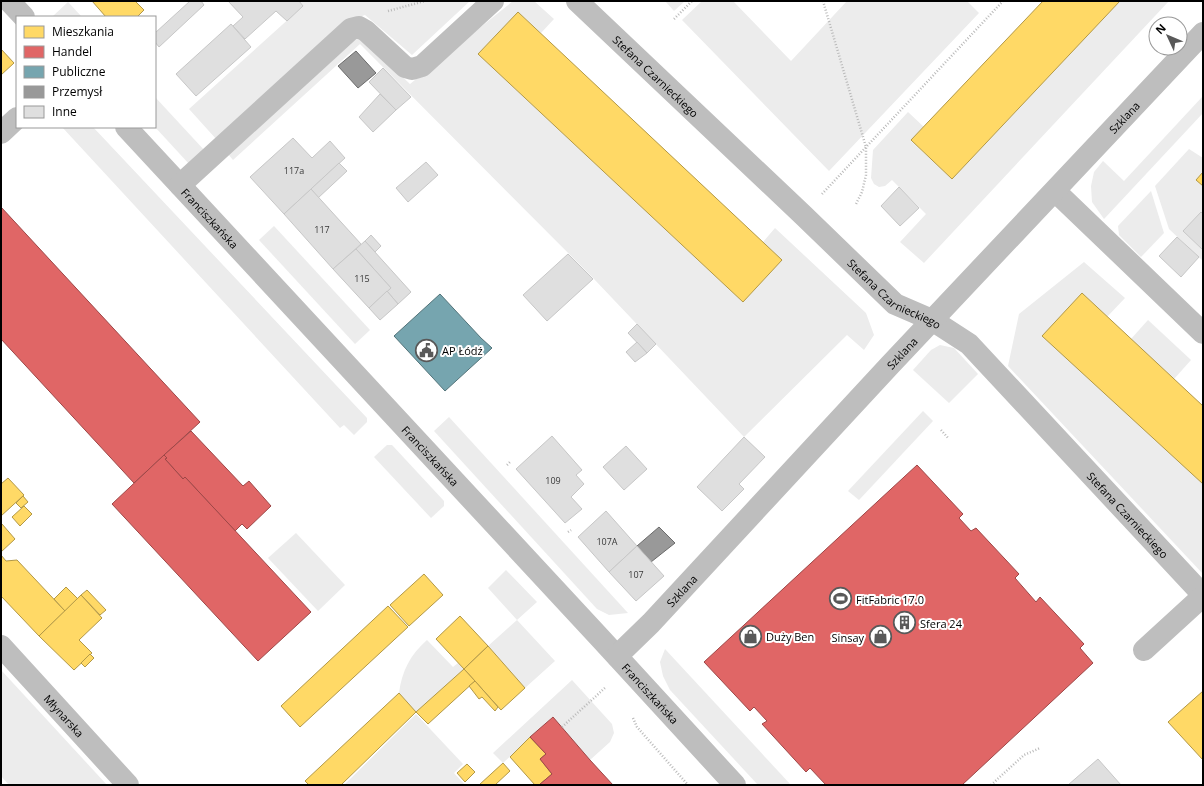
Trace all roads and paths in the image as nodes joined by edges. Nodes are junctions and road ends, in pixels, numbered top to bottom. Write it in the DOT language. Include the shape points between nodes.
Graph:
graph roads {
  1 [pos="9,1"];
  2 [pos="493,1"];
  3 [pos="577,1"];
  4 [pos="692,1"];
  5 [pos="823,1"];
  6 [pos="1003,1"];
  7 [pos="23,16"];
  8 [pos="674,19"];
  9 [pos="1203,33"];
  10 [pos="16,119"];
  11 [pos="127,128"];
  12 [pos="1,133"];
  13 [pos="866,147"];
  14 [pos="180,185"];
  15 [pos="1055,191"];
  16 [pos="856,204"];
  17 [pos="803,215"];
  18 [pos="932,320"];
  19 [pos="1203,333"];
  20 [pos="941,430"];
  21 [pos="949,438"];
  22 [pos="510,462"];
  23 [pos="507,465"];
  24 [pos="571,530"];
  25 [pos="568,532"];
  26 [pos="1203,595"];
  27 [pos="1,646"];
  28 [pos="1144,650"];
  29 [pos="617,656"];
  30 [pos="608,685"];
  31 [pos="562,727"];
  32 [pos="1040,748"];
  33 [pos="128,785"];
  34 [pos="735,785"];
  35 [pos="991,785"];
  1 -- 7 [label="street"];
  2 -- 14 [label="street" via="422,66 412,69 405,68 366,31 359,27 351,29"];
  3 -- 17 [label="street, Stefana Czarnieckiego"];
  4 -- 8 [label="path"];
  5 -- 13 [label="path"];
  6 -- 13 [label="path"];
  9 -- 15 [label="street, Szklana"];
  10 -- 12 [label="street"];
  11 -- 14 [label="street, Franciszkańska"];
  13 -- 16 [label="path" via="866,175"];
  13 -- 17 [label="path"];
  14 -- 29 [label="street, Franciszkańska"];
  15 -- 18 [label="street, Szklana"];
  15 -- 19 [label="street"];
  17 -- 18 [label="street, Stefana Czarnieckiego" via="895,304"];
  18 -- 26 [label="street, Stefana Czarnieckiego" via="969,344"];
  18 -- 29 [label="street, Szklana" via="682,590"];
  20 -- 21 [label="path"];
  22 -- 23 [label="path"];
  24 -- 25 [label="path"];
  26 -- 28 [label="street"];
  27 -- 33 [label="street, Młynarska"];
  29 -- 34 [label="street, Franciszkańska"];
  30 -- 31 [label="path"];
  32 -- 35 [label="path" via="1024,755"];
}
